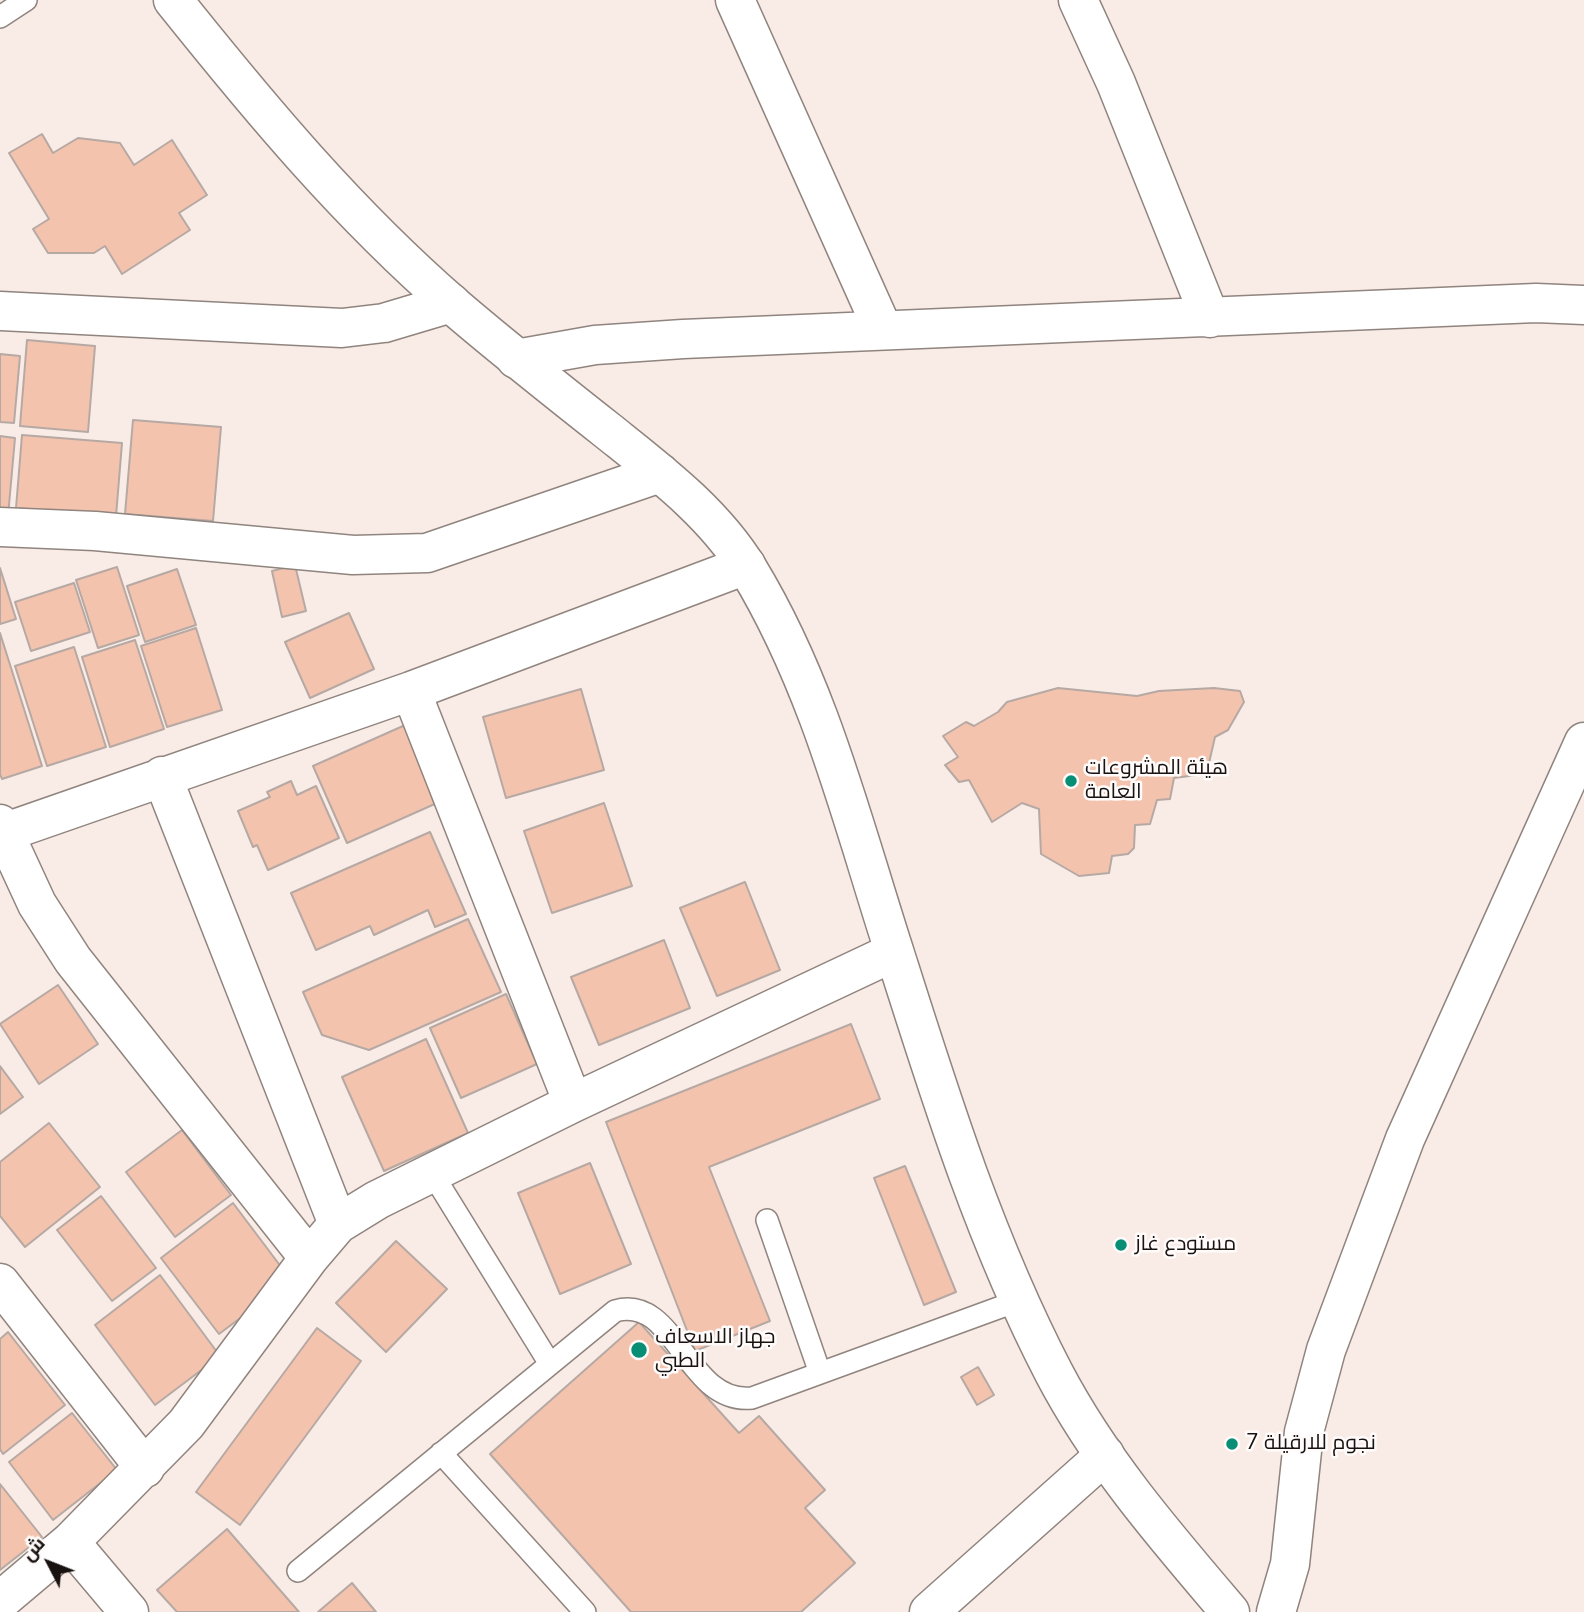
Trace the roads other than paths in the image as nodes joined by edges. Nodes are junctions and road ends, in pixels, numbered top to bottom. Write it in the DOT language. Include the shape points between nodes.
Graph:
graph roads {
  1 [pos="26,0"];
  2 [pos="173,0"];
  3 [pos="735,0"];
  4 [pos="1078,0"];
  5 [pos="0,17"];
  6 [pos="452,303"];
  7 [pos="1584,304"];
  8 [pos="0,311"];
  9 [pos="1210,318"];
  10 [pos="883,330"];
  11 [pos="516,359"];
  12 [pos="660,473"];
  13 [pos="0,527"];
  14 [pos="746,565"];
  15 [pos="411,691"];
  16 [pos="1584,741"];
  17 [pos="162,776"];
  18 [pos="1,830"];
  19 [pos="894,953"];
  20 [pos="573,1103"];
  21 [pos="432,1173"];
  22 [pos="767,1220"];
  23 [pos="338,1224"];
  24 [pos="309,1258"];
  25 [pos="0,1283"];
  26 [pos="1020,1300"];
  27 [pos="550,1364"];
  28 [pos="820,1373"];
  29 [pos="441,1453"];
  30 [pos="1105,1455"];
  31 [pos="145,1468"];
  32 [pos="70,1542"];
  33 [pos="298,1571"];
  34 [pos="0,1601"];
  35 [pos="129,1612"];
  36 [pos="585,1612"];
  37 [pos="929,1612"];
  38 [pos="1230,1612"];
  39 [pos="1276,1612"];
  1 -- 5 [label="lane"];
  2 -- 6 [label="street" via="277,130 365,225"];
  3 -- 10 [label="street"];
  4 -- 9 [label="street"];
  6 -- 8 [label="street" via="383,323 342,328"];
  6 -- 11 [label="street"];
  7 -- 9 [label="street"];
  9 -- 10 [label="street"];
  10 -- 11 [label="street" via="595,345"];
  11 -- 12 [label="street"];
  12 -- 13 [label="street" via="427,553 353,555 96,531"];
  12 -- 14 [label="street" via="726,538"];
  14 -- 15 [label="street"];
  14 -- 19 [label="street" via="778,621 811,696"];
  15 -- 17 [label="street"];
  15 -- 20 [label="street"];
  16 -- 39 [label="street" via="1405,1139 1326,1350 1304,1432 1290,1564"];
  17 -- 18 [label="street"];
  17 -- 23 [label="street"];
  18 -- 24 [label="street" via="37,904 73,960"];
  19 -- 20 [label="street"];
  19 -- 26 [label="street" via="951,1130 989,1234"];
  20 -- 21 [label="street"];
  21 -- 23 [label="street"];
  21 -- 27 [label="lane"];
  22 -- 28 [label="lane"];
  23 -- 24 [label="street"];
  24 -- 31 [label="street" via="223,1378"];
  25 -- 31 [label="street"];
  26 -- 28 [label="lane"];
  26 -- 30 [label="street" via="1056,1376"];
  27 -- 28 [label="lane" via="615,1311 628,1307 654,1318 712,1387 726,1397 752,1398"];
  27 -- 29 [label="lane"];
  29 -- 33 [label="lane"];
  29 -- 36 [label="lane"];
  30 -- 37 [label="street"];
  30 -- 38 [label="street" via="1165,1536"];
  31 -- 32 [label="street"];
  32 -- 34 [label="street"];
  32 -- 35 [label="street"];
}
